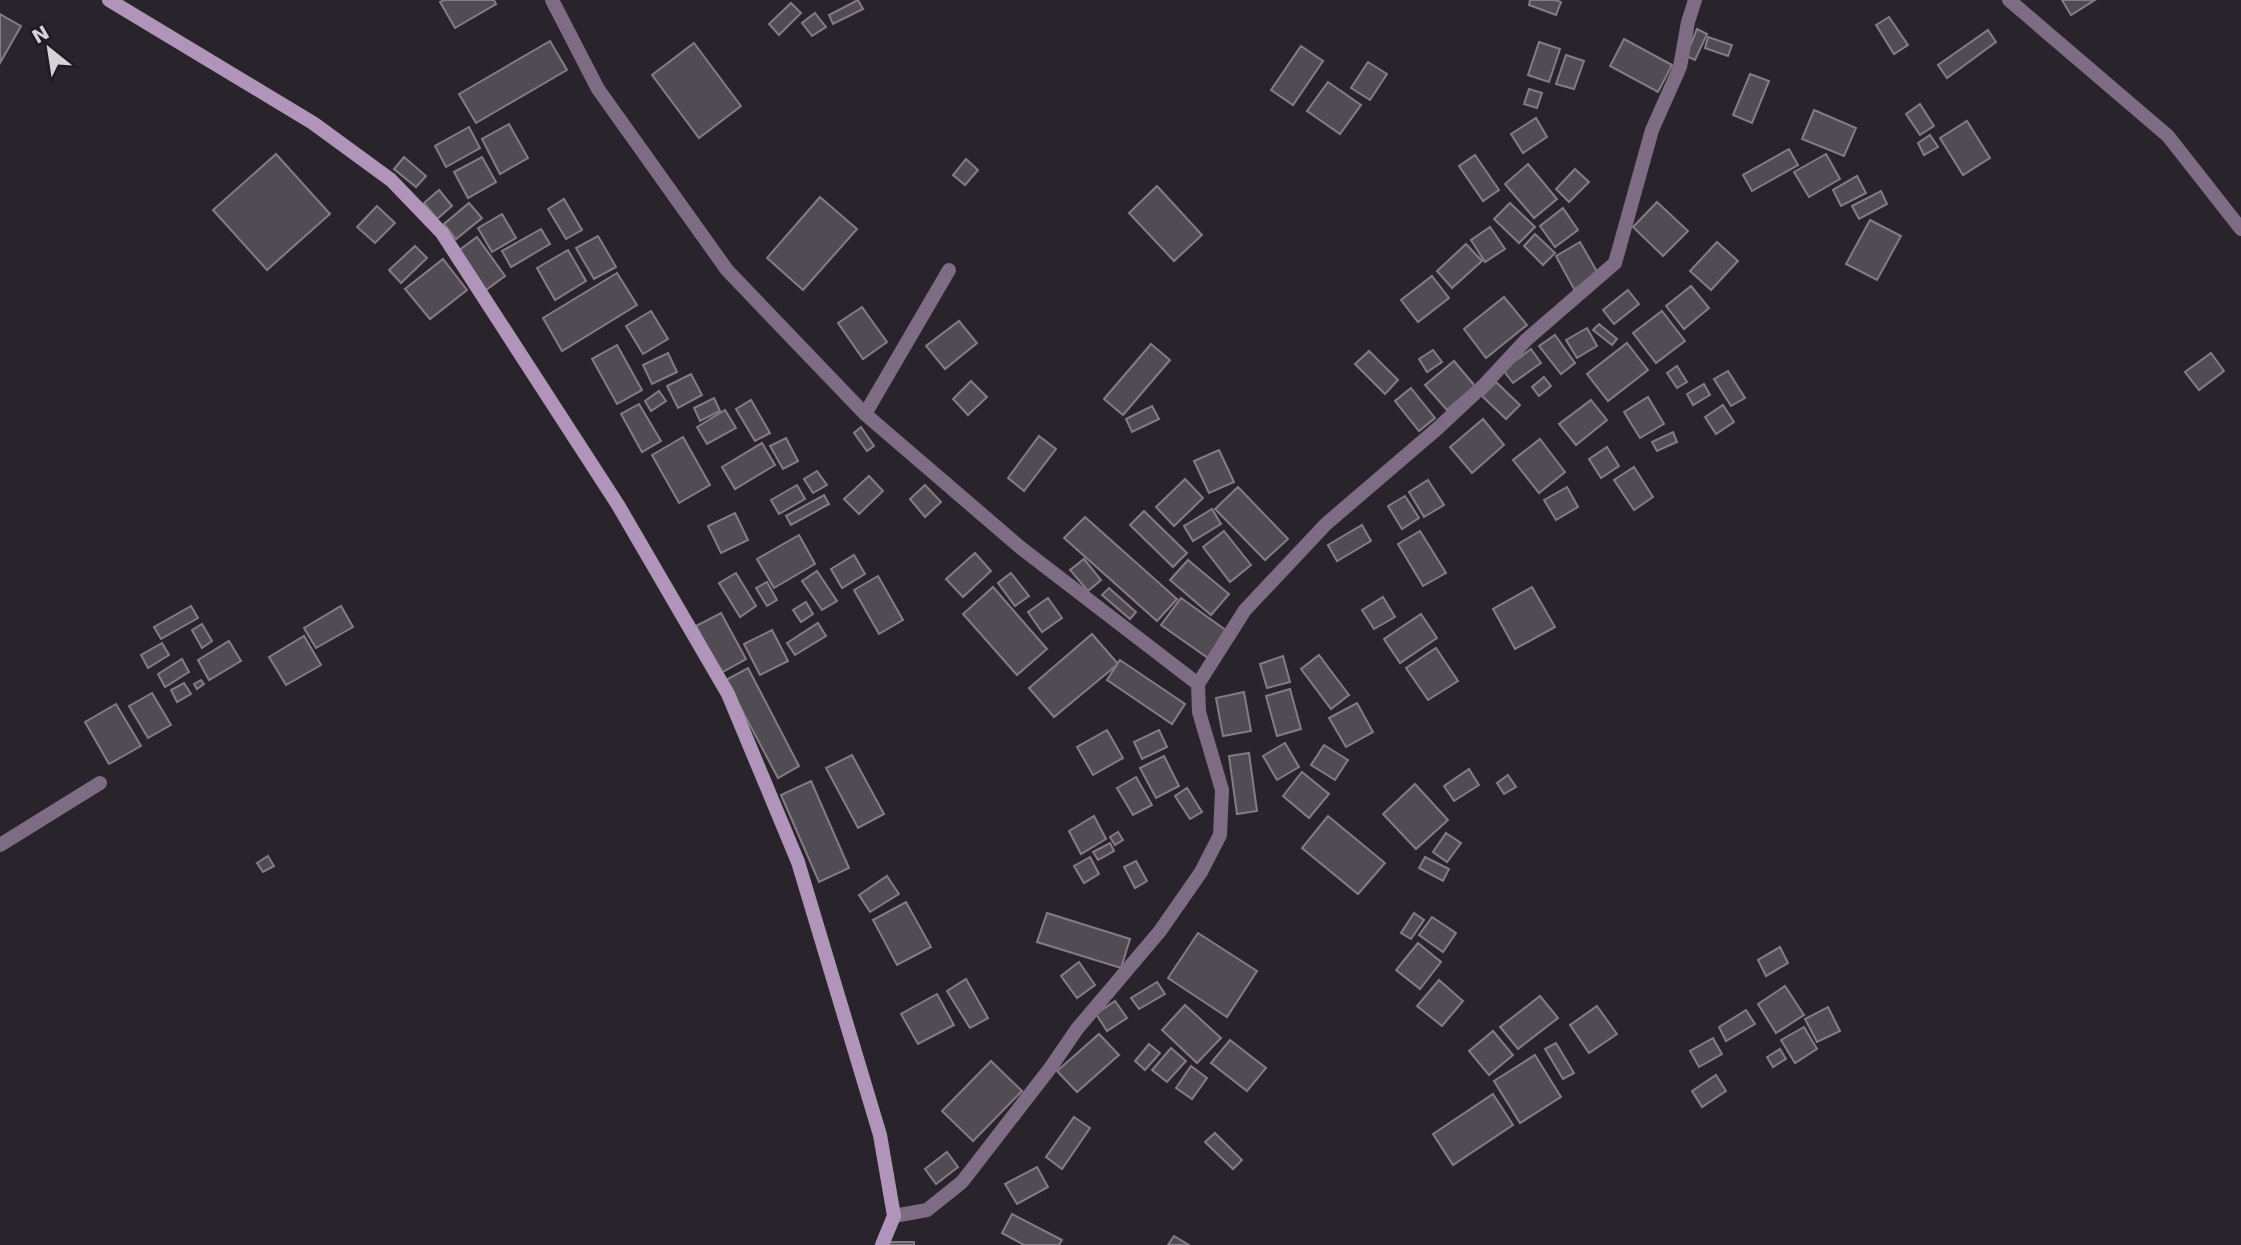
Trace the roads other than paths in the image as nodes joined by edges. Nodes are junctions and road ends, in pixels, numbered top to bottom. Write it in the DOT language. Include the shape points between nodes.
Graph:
graph roads {
  1 [pos="109,0"];
  2 [pos="552,0"];
  3 [pos="1695,0"];
  4 [pos="2009,0"];
  5 [pos="2241,229"];
  6 [pos="949,270"];
  7 [pos="865,414"];
  8 [pos="1198,684"];
  9 [pos="100,783"];
  10 [pos="0,845"];
  11 [pos="894,1216"];
  12 [pos="882,1245"];
  1 -- 11 [label="main road" via="313,123 391,180 450,244 618,505 728,694 798,862 880,1135"];
  2 -- 7 [label="street" via="598,89 727,270"];
  3 -- 8 [label="street" via="1679,67 1652,130 1615,263 1526,340 1438,428 1326,524 1245,610"];
  4 -- 5 [label="street" via="2168,136"];
  6 -- 7 [label="street"];
  7 -- 8 [label="street" via="1021,548"];
  8 -- 11 [label="street" via="1199,712 1222,790 1220,835 1201,872 1160,931 1077,1029 962,1182 927,1210"];
  9 -- 10 [label="street"];
  11 -- 12 [label="main road"];
}
